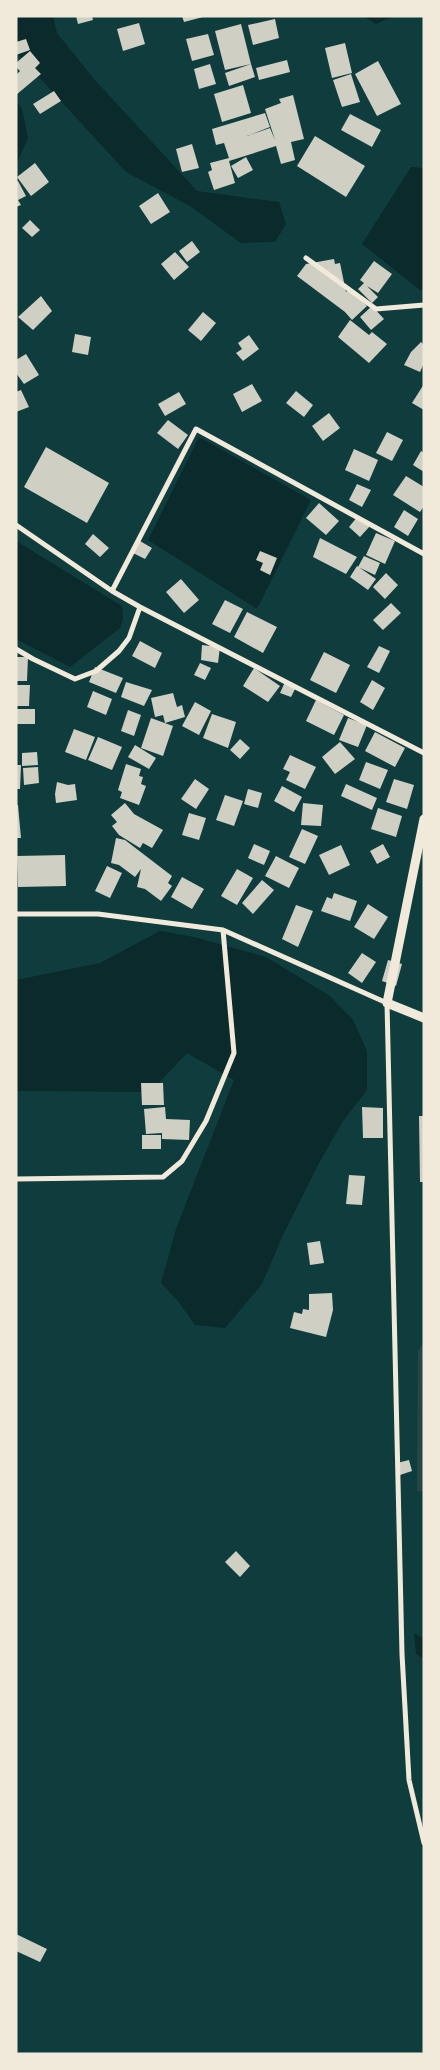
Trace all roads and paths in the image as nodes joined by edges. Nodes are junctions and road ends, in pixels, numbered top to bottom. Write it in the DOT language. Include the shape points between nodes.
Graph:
graph roads {
  1 [pos="306,258"];
  2 [pos="424,305"];
  3 [pos="16,525"];
  4 [pos="424,554"];
  5 [pos="112,591"];
  6 [pos="140,607"];
  7 [pos="16,649"];
  8 [pos="424,753"];
  9 [pos="424,819"];
  10 [pos="16,914"];
  11 [pos="223,930"];
  12 [pos="387,1003"];
  13 [pos="424,1018"];
  14 [pos="16,1180"];
  15 [pos="424,1843"];
  1 -- 2 [label="street" via="376,309"];
  3 -- 5 [label="street"];
  4 -- 5 [label="street" via="196,429"];
  5 -- 6 [label="street"];
  6 -- 7 [label="street" via="129,638 118,651 96,671 74,679"];
  6 -- 8 [label="street"];
  9 -- 12 [label="street"];
  10 -- 11 [label="street" via="98,914"];
  11 -- 12 [label="street"];
  11 -- 14 [label="street" via="234,1053 206,1121 182,1161 163,1177"];
  12 -- 13 [label="street"];
  12 -- 15 [label="street" via="402,1654 409,1780"];
}
